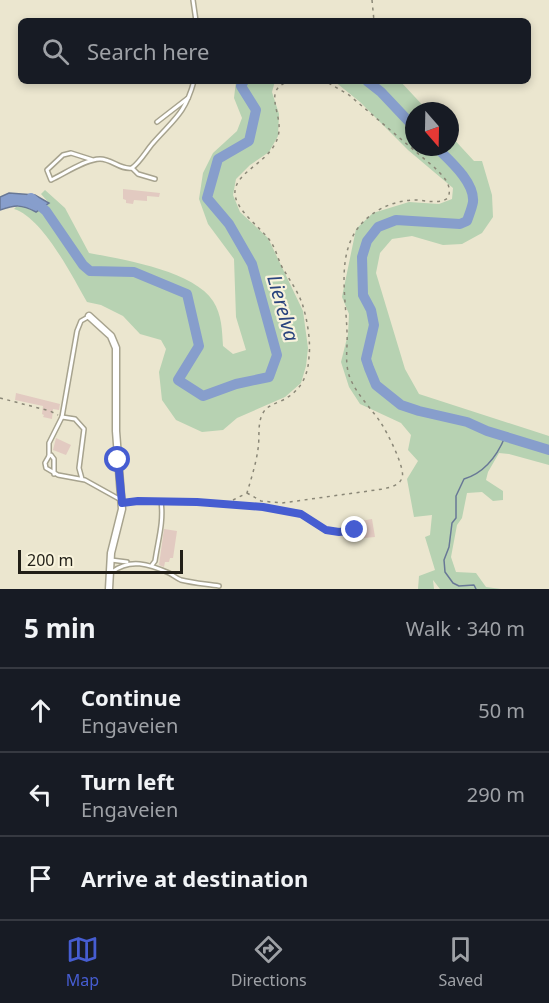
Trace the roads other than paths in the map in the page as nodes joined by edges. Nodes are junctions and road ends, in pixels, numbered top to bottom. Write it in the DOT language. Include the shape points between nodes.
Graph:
graph roads {
  1 [pos="193,0"];
  2 [pos="195,18"];
  3 [pos="193,84"];
  4 [pos="190,97"];
  5 [pos="158,122"];
  6 [pos="93,160"];
  7 [pos="132,168"];
  8 [pos="155,179"];
  9 [pos="89,316"];
  10 [pos="62,417"];
  11 [pos="48,456"];
  12 [pos="54,474"];
  13 [pos="82,479"];
  14 [pos="122,501"];
  15 [pos="161,501"];
  16 [pos="355,530"];
  17 [pos="111,560"];
  18 [pos="130,562"];
  19 [pos="153,565"];
  20 [pos="112,572"];
  21 [pos="219,586"];
  22 [pos="110,589"];
  1 -- 2 [label="lane"];
  3 -- 4 [label="lane"];
  4 -- 5 [label="lane"];
  4 -- 7 [label="lane" via="181,113"];
  6 -- 6 [label="lane" via="51,180 47,170 66,154"];
  6 -- 7 [label="lane"];
  7 -- 8 [label="lane"];
  9 -- 10 [label="lane" via="81,321 77,331"];
  9 -- 14 [label="street" via="111,336 115,345"];
  10 -- 11 [label="lane" via="49,443"];
  10 -- 13 [label="lane" via="75,419 84,429 79,468"];
  11 -- 12 [label="lane" via="54,459"];
  11 -- 12 [label="lane" via="45,466"];
  12 -- 13 [label="lane"];
  13 -- 14 [label="lane"];
  14 -- 15 [label="lane"];
  14 -- 17 [label="street"];
  15 -- 16 [label="lane" via="263,507 295,513 331,531"];
  15 -- 19 [label="lane" via="162,525"];
  17 -- 18 [label="lane"];
  17 -- 20 [label="street"];
  18 -- 19 [label="lane"];
  18 -- 20 [label="lane"];
  19 -- 21 [label="lane" via="181,580"];
  20 -- 22 [label="street"];
}
